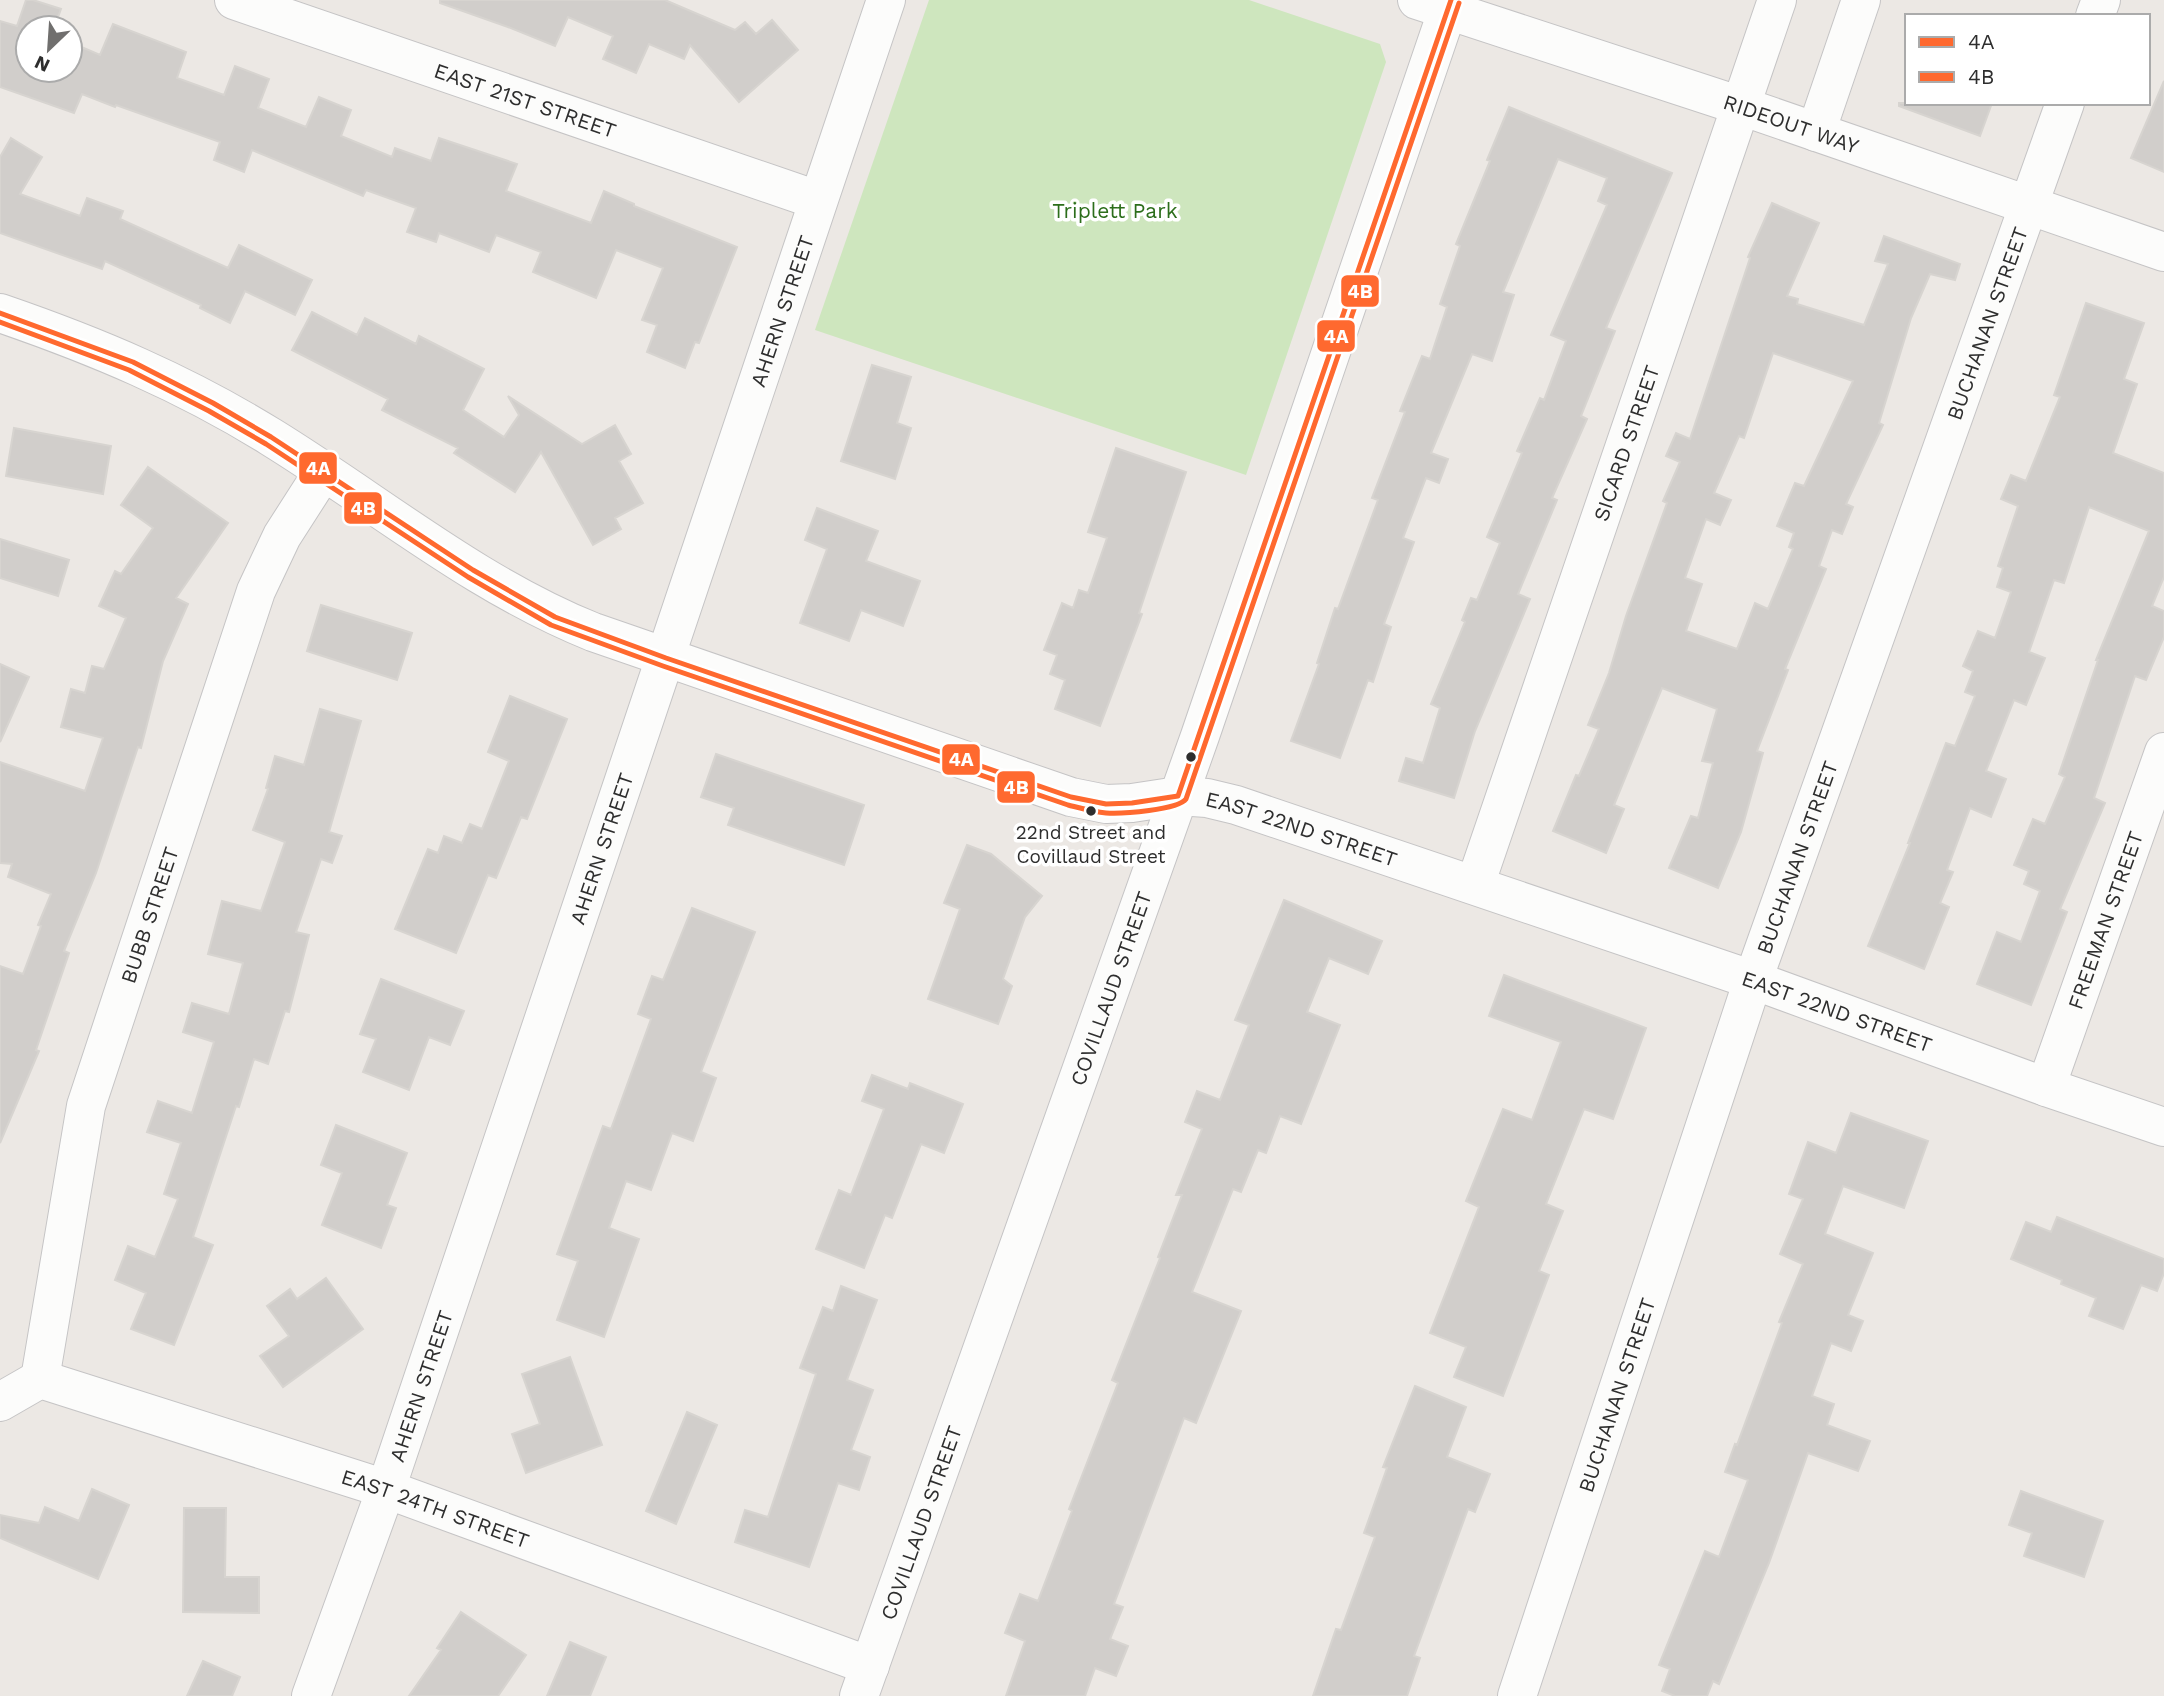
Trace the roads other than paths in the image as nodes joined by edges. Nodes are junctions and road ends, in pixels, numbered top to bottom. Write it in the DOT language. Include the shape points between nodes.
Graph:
graph roads {
  1 [pos="234,0"];
  2 [pos="886,0"];
  3 [pos="1777,0"];
  4 [pos="1861,0"];
  5 [pos="1438,3"];
  6 [pos="2064,105"];
  7 [pos="1741,106"];
  8 [pos="1816,132"];
  9 [pos="817,200"];
  10 [pos="2030,205"];
  11 [pos="2164,252"];
  12 [pos="0,313"];
  13 [pos="323,471"];
  14 [pos="666,658"];
  15 [pos="2164,752"];
  16 [pos="1178,796"];
  17 [pos="1475,885"];
  18 [pos="1753,981"];
  19 [pos="2046,1087"];
  20 [pos="2164,1126"];
  21 [pos="40,1379"];
  22 [pos="0,1402"];
  23 [pos="386,1489"];
  24 [pos="864,1681"];
  25 [pos="311,1696"];
  26 [pos="1517,1696"];
  1 -- 9 [label="street, EAST 21ST STREET"];
  2 -- 9 [label="street, AHERN STREET"];
  3 -- 7 [label="street, SICARD STREET"];
  4 -- 8 [label="street"];
  5 -- 7 [label="street, RIDEOUT WAY"];
  5 -- 16 [label="street, COVILLAUD STREET"];
  6 -- 10 [label="street, BUCHANAN STREET"];
  7 -- 8 [label="street, RIDEOUT WAY"];
  7 -- 17 [label="street, SICARD STREET"];
  8 -- 10 [label="street, RIDEOUT WAY"];
  9 -- 14 [label="street, AHERN STREET"];
  10 -- 11 [label="street, RIDEOUT WAY"];
  10 -- 18 [label="street, BUCHANAN STREET"];
  12 -- 13 [label="street, EAST 22ND STREET" via="133,362 213,403"];
  13 -- 14 [label="street, EAST 22ND STREET" via="520,598 555,617"];
  13 -- 21 [label="street, BUBB STREET" via="282,536 256,591 86,1106"];
  14 -- 16 [label="street, EAST 22ND STREET" via="1071,797 1106,804"];
  14 -- 23 [label="street, AHERN STREET"];
  15 -- 19 [label="street, FREEMAN STREET"];
  16 -- 17 [label="street, EAST 22ND STREET" via="1236,805"];
  16 -- 24 [label="street, COVILLAUD STREET"];
  17 -- 18 [label="street, EAST 22ND STREET"];
  18 -- 19 [label="street, EAST 22ND STREET"];
  18 -- 26 [label="street, BUCHANAN STREET"];
  19 -- 20 [label="street, EAST 22ND STREET"];
  21 -- 22 [label="street"];
  21 -- 23 [label="street, EAST 24TH STREET"];
  23 -- 24 [label="street, EAST 24TH STREET"];
  23 -- 25 [label="street, AHERN STREET"];
}
